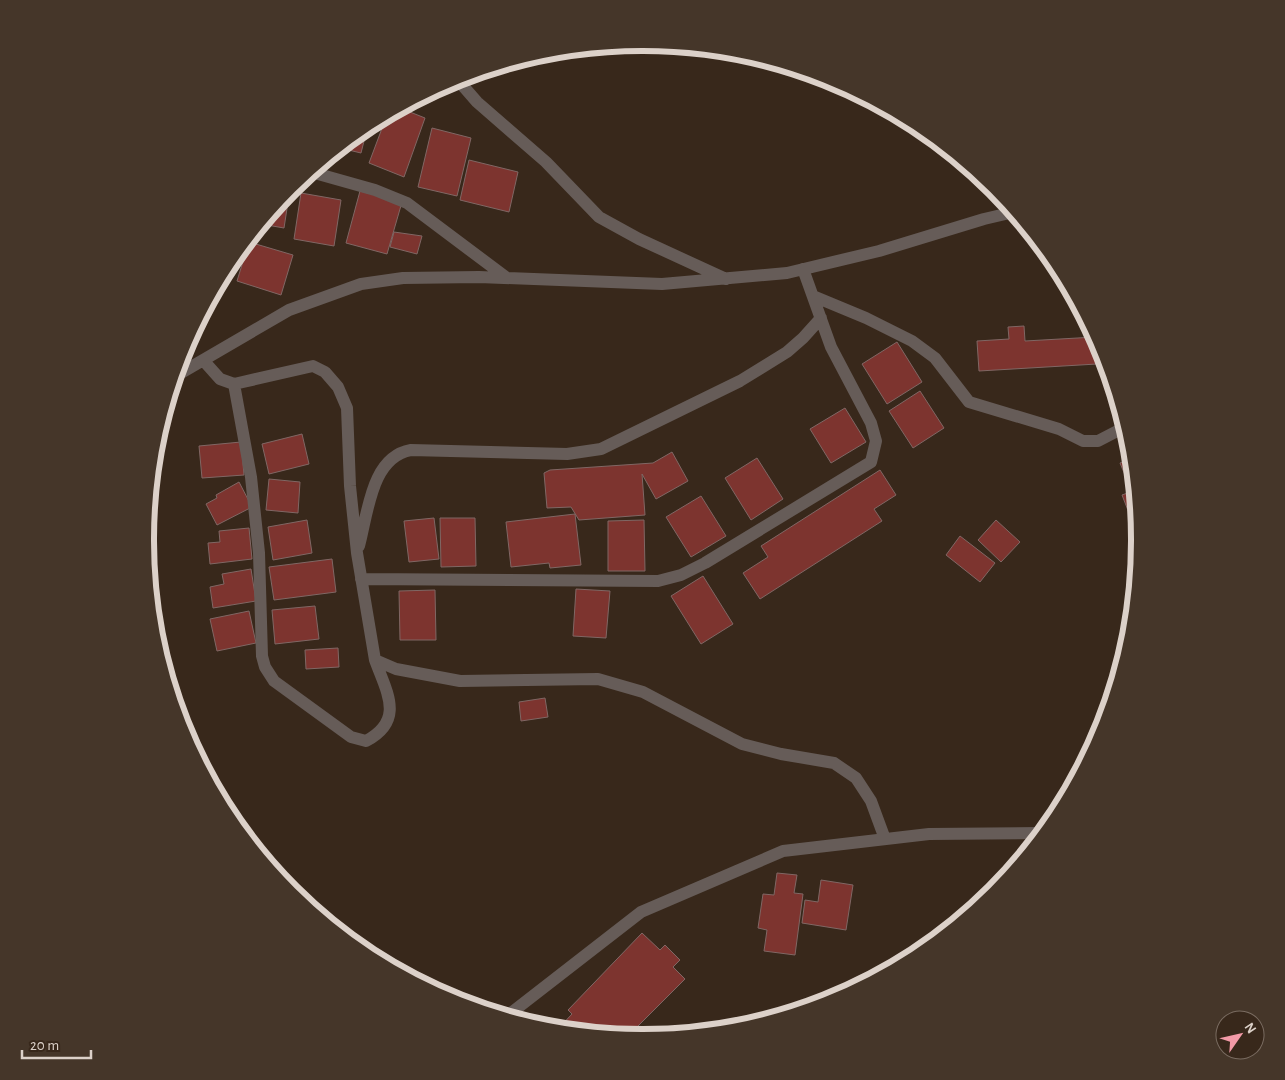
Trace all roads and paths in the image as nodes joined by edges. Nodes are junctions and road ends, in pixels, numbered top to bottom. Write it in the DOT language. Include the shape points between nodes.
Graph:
graph roads {
  1 [pos="462,85"];
  2 [pos="319,174"];
  3 [pos="1006,214"];
  4 [pos="803,269"];
  5 [pos="507,278"];
  6 [pos="727,279"];
  7 [pos="813,296"];
  8 [pos="821,318"];
  9 [pos="203,360"];
  10 [pos="184,371"];
  11 [pos="234,384"];
  12 [pos="1119,431"];
  13 [pos="357,553"];
  14 [pos="361,580"];
  15 [pos="375,660"];
  16 [pos="1034,833"];
  17 [pos="885,839"];
  18 [pos="533,996"];
  19 [pos="513,1011"];
  20 [pos="522,1013"];
  1 -- 6 [label="street" via="546,162 599,217"];
  2 -- 5 [label="street" via="376,190 407,203"];
  3 -- 4 [label="street"];
  4 -- 6 [label="street"];
  4 -- 7 [label="street"];
  5 -- 6 [label="street" via="662,284"];
  5 -- 9 [label="street" via="403,278 361,284 289,310"];
  7 -- 8 [label="street"];
  7 -- 12 [label="street" via="912,341 935,358 959,392 975,405 1059,429 1083,441 1098,442"];
  8 -- 13 [label="street" via="787,352 740,381 601,449 567,454 398,452 387,461 376,481"];
  8 -- 14 [label="street" via="831,347 871,423 876,441 871,462 706,563 658,581"];
  9 -- 10 [label="street"];
  9 -- 11 [label="street" via="220,379"];
  11 -- 13 [label="street" via="312,366 325,372 338,387 347,408"];
  11 -- 15 [label="street" via="251,476 264,667 290,695 351,737 366,741 379,734 389,720 390,701"];
  13 -- 14 [label="street"];
  14 -- 15 [label="street"];
  15 -- 17 [label="street" via="405,671 460,680 598,679 643,692 742,744 834,764 856,778 871,801"];
  16 -- 17 [label="street" via="929,834"];
  17 -- 18 [label="street" via="783,851 642,912"];
  18 -- 19 [label="street"];
  18 -- 20 [label="street"];
}
